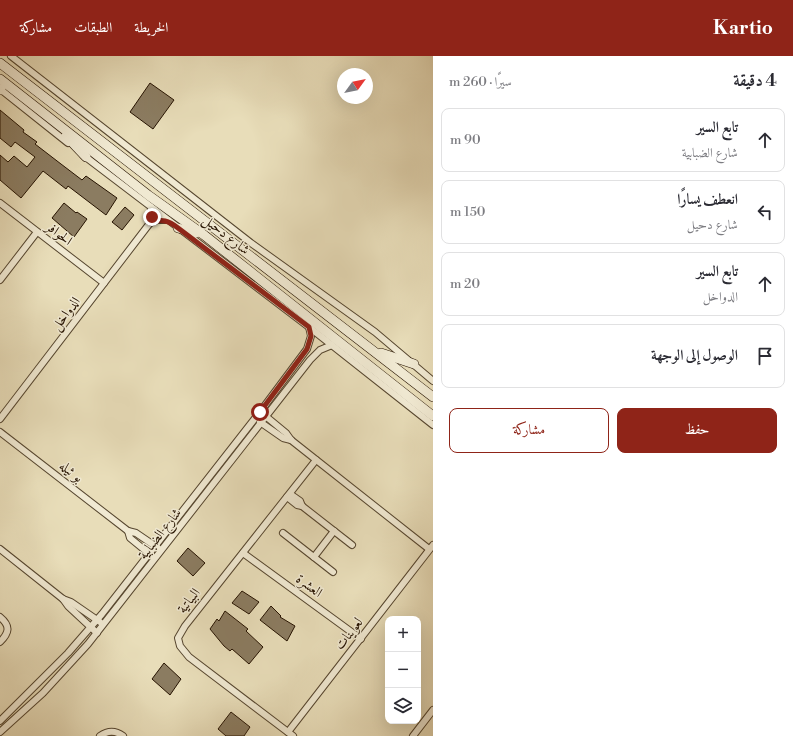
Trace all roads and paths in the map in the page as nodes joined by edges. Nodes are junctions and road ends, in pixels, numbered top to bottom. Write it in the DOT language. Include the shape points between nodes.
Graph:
graph roads {
  1 [pos="11,56"];
  2 [pos="0,63"];
  3 [pos="0,79"];
  4 [pos="0,89"];
  5 [pos="44,114"];
  6 [pos="86,157"];
  7 [pos="148,195"];
  8 [pos="0,204"];
  9 [pos="151,207"];
  10 [pos="168,221"];
  11 [pos="150,223"];
  12 [pos="178,228"];
  13 [pos="37,232"];
  14 [pos="204,235"];
  15 [pos="0,280"];
  16 [pos="104,283"];
  17 [pos="309,327"];
  18 [pos="332,345"];
  19 [pos="373,350"];
  20 [pos="414,364"];
  21 [pos="357,366"];
  22 [pos="375,371"];
  23 [pos="433,381"];
  24 [pos="433,397"];
  25 [pos="260,412"];
  26 [pos="433,416"];
  27 [pos="266,417"];
  28 [pos="254,418"];
  29 [pos="0,419"];
  30 [pos="261,423"];
  31 [pos="433,425"];
  32 [pos="0,432"];
  33 [pos="291,440"];
  34 [pos="316,460"];
  35 [pos="288,495"];
  36 [pos="128,531"];
  37 [pos="334,531"];
  38 [pos="283,533"];
  39 [pos="352,545"];
  40 [pos="155,546"];
  41 [pos="431,547"];
  42 [pos="0,549"];
  43 [pos="162,551"];
  44 [pos="243,553"];
  45 [pos="149,554"];
  46 [pos="314,557"];
  47 [pos="156,559"];
  48 [pos="333,572"];
  49 [pos="63,599"];
  50 [pos="0,617"];
  51 [pos="97,620"];
  52 [pos="104,625"];
  53 [pos="91,627"];
  54 [pos="97,633"];
  55 [pos="361,639"];
  56 [pos="0,642"];
  57 [pos="433,710"];
  58 [pos="0,721"];
  59 [pos="0,732"];
  60 [pos="290,734"];
  61 [pos="100,736"];
  62 [pos="123,736"];
  63 [pos="413,736"];
  1 -- 20 [label="street, شارع دحيل" via="251,242 375,332"];
  2 -- 19 [label="main road, شارع دحيل"];
  3 -- 5 [label="main road, شارع دحيل"];
  4 -- 6 [label="street, شارع دحيل"];
  5 -- 6 [label="main road"];
  5 -- 7 [label="main road, شارع دحيل"];
  6 -- 9 [label="street, شارع دحيل"];
  7 -- 9 [label="main road"];
  7 -- 14 [label="main road, شارع دحيل"];
  8 -- 13 [label="street, الحوافر"];
  9 -- 10 [label="street, شارع دحيل"];
  9 -- 11 [label="street"];
  10 -- 11 [label="street" via="157,220"];
  10 -- 12 [label="street, شارع دحيل"];
  11 -- 16 [label="street, الدواخل"];
  12 -- 14 [label="main road"];
  12 -- 17 [label="street, شارع دحيل"];
  13 -- 15 [label="street"];
  13 -- 16 [label="street, الحوافر"];
  14 -- 22 [label="main road, شارع دحيل"];
  16 -- 29 [label="street, الدواخل"];
  17 -- 18 [label="street, شارع دحيل"];
  17 -- 25 [label="street, شارع الضبابية" via="311,336 307,349"];
  18 -- 21 [label="street, شارع دحيل"];
  18 -- 27 [label="street, شارع الضبابية" via="317,352"];
  19 -- 20 [label="main road"];
  19 -- 24 [label="main road, شارع دحيل"];
  20 -- 23 [label="street, شارع دحيل"];
  21 -- 22 [label="main road"];
  21 -- 31 [label="street, شارع دحيل"];
  22 -- 26 [label="main road, شارع دحيل"];
  25 -- 27 [label="street, لعوينات"];
  25 -- 28 [label="street, شارع الضبابية"];
  27 -- 30 [label="street, شارع الضبابية"];
  27 -- 33 [label="street, لعوينات"];
  28 -- 30 [label="street, لعوينات"];
  28 -- 40 [label="street, شارع الضبابية"];
  30 -- 33 [label="street, لعوينات" via="283,438"];
  30 -- 43 [label="street, شارع الضبابية"];
  32 -- 36 [label="street, بو ثيله"];
  33 -- 34 [label="street, لعوينات"];
  34 -- 35 [label="street, البياتية"];
  34 -- 41 [label="street, لعوينات"];
  35 -- 37 [label="street" via="297,505 302,506"];
  35 -- 44 [label="street, البياتية"];
  36 -- 40 [label="street, بو ثيله" via="134,532"];
  36 -- 45 [label="street, بو ثيله" via="130,538"];
  37 -- 39 [label="street"];
  37 -- 46 [label="street"];
  38 -- 46 [label="street"];
  40 -- 43 [label="street, بو ثيله"];
  40 -- 45 [label="street, شارع الضبابية"];
  41 -- 55 [label="street, لعوينات"];
  42 -- 49 [label="street"];
  43 -- 47 [label="street, شارع الضبابية"];
  44 -- 55 [label="street, العشرة"];
  44 -- 60 [label="street, البياتية" via="186,626 178,642 189,657"];
  45 -- 47 [label="street, بو ثيله"];
  45 -- 51 [label="street, شارع الضبابية"];
  46 -- 48 [label="street"];
  47 -- 52 [label="street, شارع الضبابية"];
  49 -- 51 [label="street"];
  49 -- 53 [label="street"];
  50 -- 56 [label="street" via="5,621 8,630"];
  51 -- 52 [label="street"];
  51 -- 53 [label="street, شارع الضبابية"];
  52 -- 54 [label="street, شارع الضبابية"];
  53 -- 54 [label="street"];
  53 -- 58 [label="street, شارع الضبابية"];
  54 -- 59 [label="street, شارع الضبابية" via="43,693"];
  55 -- 60 [label="street, لعوينات"];
  57 -- 63 [label="street"];
  61 -- 62 [label="street" via="111,732"];
}
